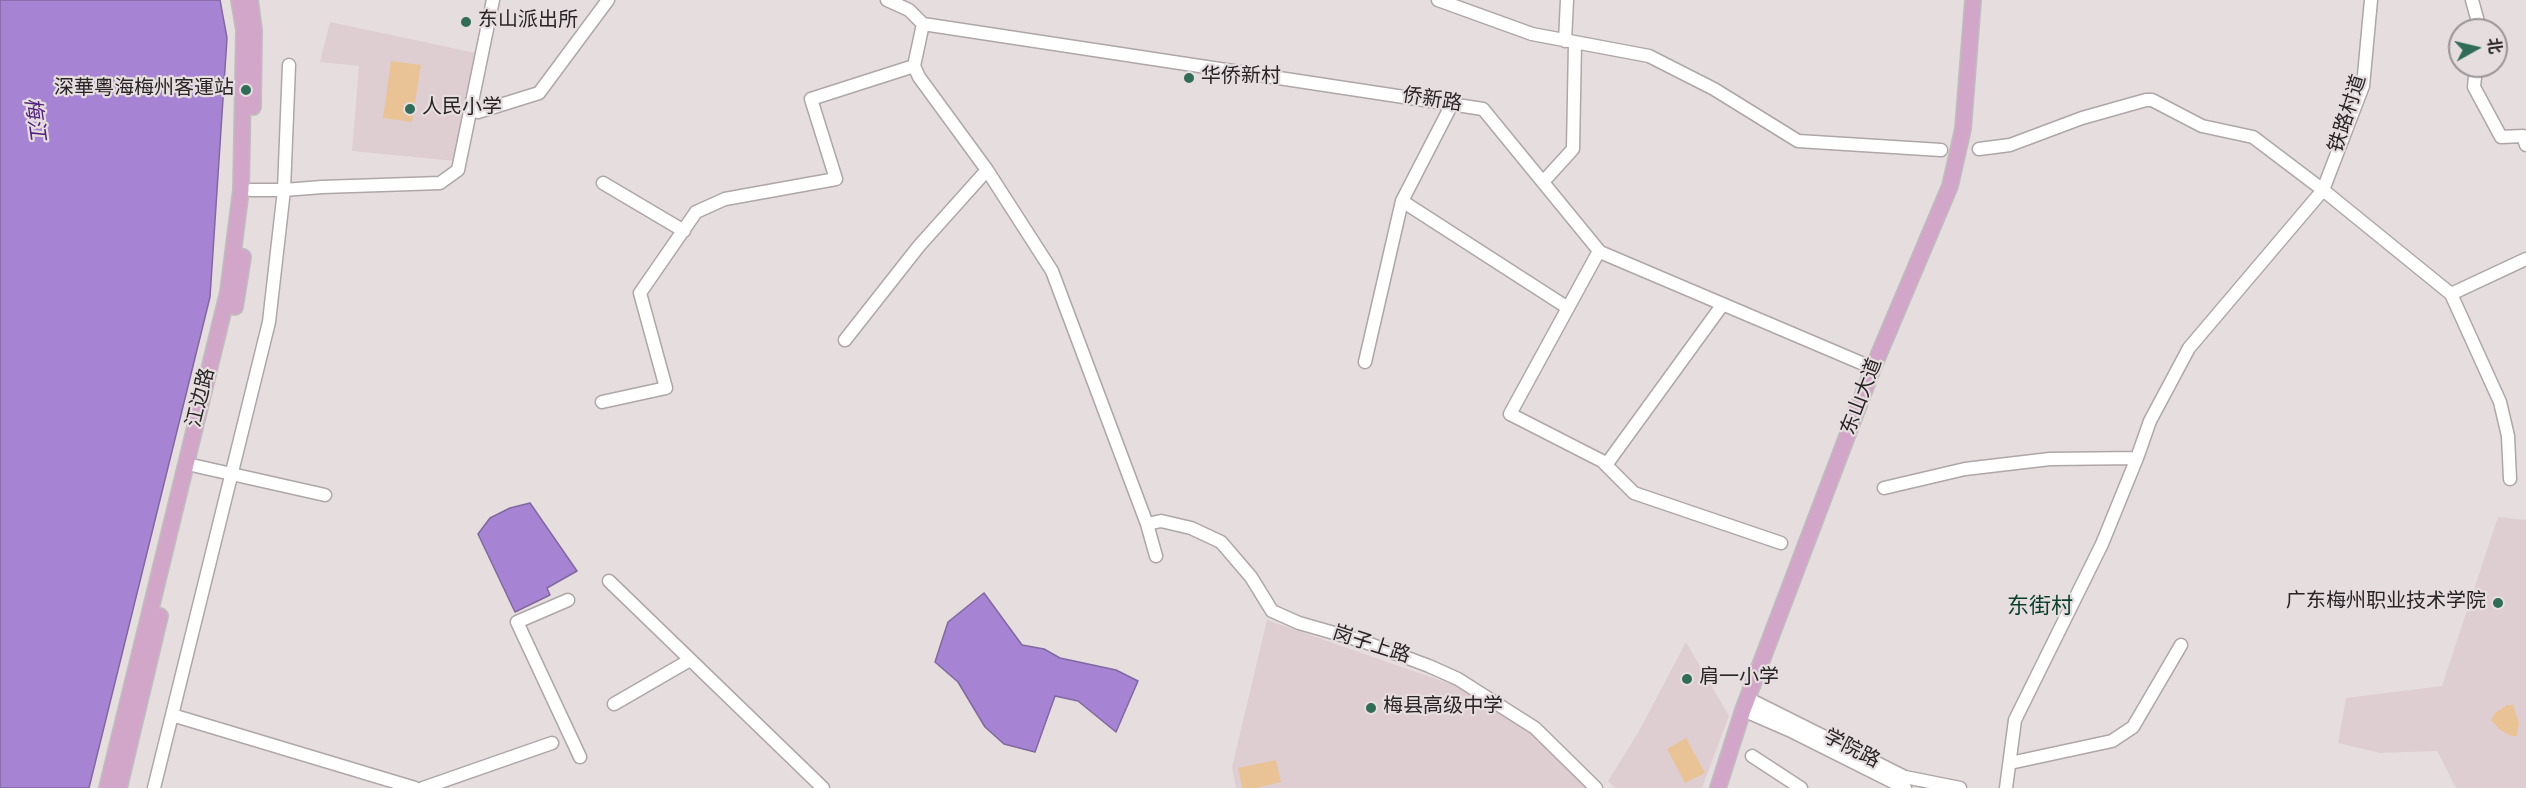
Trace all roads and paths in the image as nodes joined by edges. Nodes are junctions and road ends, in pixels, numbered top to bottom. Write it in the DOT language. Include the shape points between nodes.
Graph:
graph roads {
  1 [pos="239,0"];
  2 [pos="250,0"];
  3 [pos="493,0"];
  4 [pos="608,0"];
  5 [pos="887,0"];
  6 [pos="1438,0"];
  7 [pos="1567,0"];
  8 [pos="1973,0"];
  9 [pos="2371,0"];
  10 [pos="2472,0"];
  11 [pos="909,5"];
  12 [pos="2477,18"];
  13 [pos="923,24"];
  14 [pos="1570,42"];
  15 [pos="289,65"];
  16 [pos="914,66"];
  17 [pos="2475,78"];
  18 [pos="1452,104"];
  19 [pos="477,112"];
  20 [pos="2526,145"];
  21 [pos="1979,149"];
  22 [pos="1941,150"];
  23 [pos="987,170"];
  24 [pos="1543,182"];
  25 [pos="603,183"];
  26 [pos="251,190"];
  27 [pos="284,190"];
  28 [pos="2323,190"];
  29 [pos="1402,201"];
  30 [pos="684,231"];
  31 [pos="1599,251"];
  32 [pos="2526,259"];
  33 [pos="2451,294"];
  34 [pos="1723,304"];
  35 [pos="1568,308"];
  36 [pos="845,340"];
  37 [pos="1365,362"];
  38 [pos="1874,368"];
  39 [pos="602,402"];
  40 [pos="2137,458"];
  41 [pos="1606,465"];
  42 [pos="196,466"];
  43 [pos="2510,479"];
  44 [pos="1884,488"];
  45 [pos="325,495"];
  46 [pos="1147,524"];
  47 [pos="1781,543"];
  48 [pos="1156,556"];
  49 [pos="609,581"];
  50 [pos="568,600"];
  51 [pos="2181,645"];
  52 [pos="690,660"];
  53 [pos="614,704"];
  54 [pos="1745,704"];
  55 [pos="172,714"];
  56 [pos="552,743"];
  57 [pos="1752,756"];
  58 [pos="579,757"];
  59 [pos="2010,763"];
  60 [pos="107,788"];
  61 [pos="119,788"];
  62 [pos="154,788"];
  63 [pos="415,788"];
  64 [pos="423,788"];
  65 [pos="823,788"];
  66 [pos="1596,788"];
  67 [pos="1718,788"];
  68 [pos="1801,788"];
  69 [pos="1905,788"];
  70 [pos="1960,788"];
  71 [pos="2006,788"];
  1 -- 60 [label="main road, 江边路" via="244,30 241,190 228,292"];
  2 -- 26 [label="main road, 江边路" via="254,30"];
  3 -- 27 [label="street" via="458,170 440,183"];
  4 -- 19 [label="street" via="539,93"];
  5 -- 11 [label="street"];
  6 -- 14 [label="street" via="1532,34"];
  7 -- 14 [label="street"];
  8 -- 38 [label="main road, 东山大道" via="1963,129 1950,186"];
  9 -- 28 [label="street, 铁路村道" via="2363,86"];
  10 -- 12 [label="street"];
  11 -- 13 [label="street"];
  13 -- 16 [label="street"];
  13 -- 18 [label="street, 侨新路"];
  14 -- 22 [label="street" via="1649,56 1714,89 1798,141"];
  14 -- 24 [label="street" via="1573,149"];
  15 -- 27 [label="street"];
  16 -- 23 [label="street"];
  16 -- 30 [label="street" via="811,99 836,178 725,199 696,212"];
  17 -- 20 [label="street" via="2474,87 2501,137 2523,136"];
  18 -- 24 [label="street, 侨新路" via="1483,109"];
  18 -- 29 [label="street"];
  21 -- 28 [label="street" via="2010,144 2092,115 2152,100 2202,126 2253,137"];
  23 -- 36 [label="street"];
  23 -- 46 [label="street" via="1052,271"];
  24 -- 31 [label="street, 侨新路"];
  25 -- 30 [label="street"];
  26 -- 27 [label="street"];
  26 -- 42 [label="main road, 江边路" via="240,284"];
  27 -- 55 [label="street" via="269,322"];
  28 -- 33 [label="street"];
  28 -- 40 [label="street, 铁路村道" via="2189,348 2150,421"];
  29 -- 35 [label="street"];
  29 -- 37 [label="street"];
  30 -- 39 [label="street" via="640,293 666,388"];
  31 -- 34 [label="street, 侨新路"];
  31 -- 35 [label="street"];
  32 -- 33 [label="street"];
  33 -- 43 [label="street" via="2500,402 2508,436"];
  34 -- 38 [label="street, 侨新路"];
  34 -- 41 [label="street"];
  35 -- 41 [label="street" via="1510,414"];
  38 -- 54 [label="main road, 东山大道"];
  40 -- 44 [label="street" via="2050,459 1965,468"];
  40 -- 59 [label="street, 铁路村道" via="2102,544 2015,720"];
  41 -- 47 [label="street" via="1634,493"];
  42 -- 45 [label="street"];
  42 -- 61 [label="main road, 江边路"];
  46 -- 48 [label="street"];
  46 -- 66 [label="street, 岗子上路" via="1161,521 1191,528 1221,542 1251,577 1272,611 1458,679 1535,728"];
  49 -- 52 [label="street"];
  50 -- 58 [label="street" via="517,622"];
  51 -- 59 [label="street" via="2133,727 2112,741"];
  52 -- 53 [label="street"];
  52 -- 65 [label="street"];
  54 -- 67 [label="main road, 东山大道"];
  54 -- 69 [label="street, 学院路"];
  54 -- 70 [label="street, 学院路" via="1905,777"];
  55 -- 62 [label="street"];
  55 -- 63 [label="street"];
  56 -- 64 [label="street"];
  57 -- 68 [label="street"];
  59 -- 71 [label="street, 铁路村道"];
}
